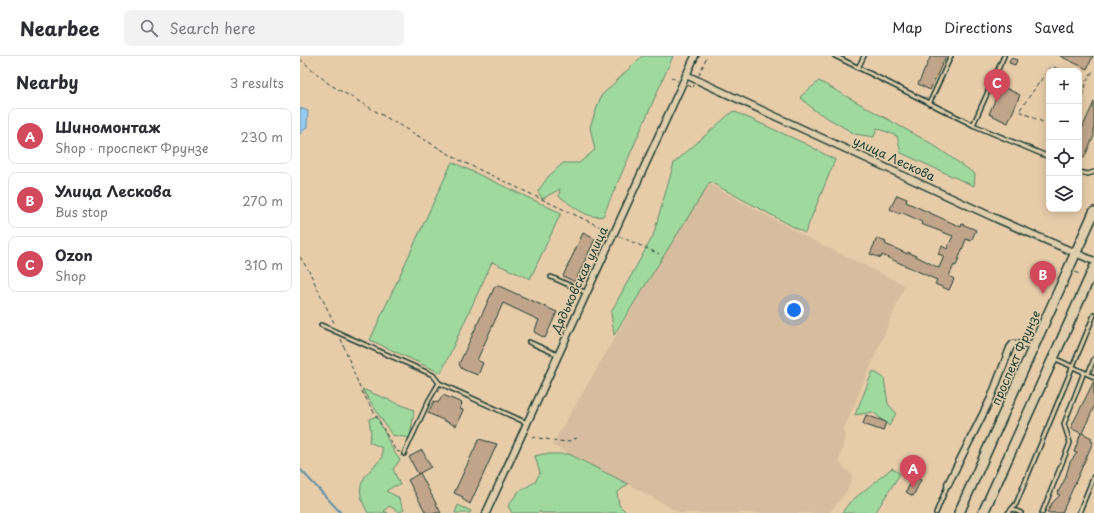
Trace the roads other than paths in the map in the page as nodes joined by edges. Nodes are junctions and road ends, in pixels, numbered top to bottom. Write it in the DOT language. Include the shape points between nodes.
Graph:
graph roads {
  1 [pos="695,56"];
  2 [pos="834,56"];
  3 [pos="864,56"];
  4 [pos="951,56"];
  5 [pos="1004,56"];
  6 [pos="858,68"];
  7 [pos="686,75"];
  8 [pos="929,104"];
  9 [pos="973,125"];
  10 [pos="1046,157"];
  11 [pos="1094,172"];
  12 [pos="1082,173"];
  13 [pos="1094,212"];
  14 [pos="1076,254"];
  15 [pos="1094,261"];
  16 [pos="1094,268"];
  17 [pos="551,277"];
  18 [pos="586,293"];
  19 [pos="1094,315"];
  20 [pos="321,325"];
  21 [pos="529,342"];
  22 [pos="1035,345"];
  23 [pos="558,356"];
  24 [pos="1054,358"];
  25 [pos="1094,359"];
  26 [pos="1072,367"];
  27 [pos="1084,372"];
  28 [pos="1088,374"];
  29 [pos="1094,377"];
  30 [pos="439,383"];
  31 [pos="528,423"];
  32 [pos="404,454"];
  33 [pos="1094,476"];
  34 [pos="948,484"];
  35 [pos="1012,509"];
  36 [pos="486,513"];
  37 [pos="936,513"];
  38 [pos="959,513"];
  39 [pos="983,513"];
  40 [pos="1008,513"];
  41 [pos="1021,513"];
  42 [pos="1042,513"];
  43 [pos="1079,513"];
  1 -- 7 [label="street, Дядьковская улица"];
  2 -- 6 [label="lane"];
  3 -- 6 [label="lane"];
  4 -- 8 [label="lane"];
  5 -- 9 [label="lane"];
  6 -- 8 [label="lane"];
  7 -- 14 [label="street, улица Лескова"];
  7 -- 18 [label="street, Дядьковская улица"];
  8 -- 9 [label="lane"];
  9 -- 10 [label="lane"];
  11 -- 12 [label="lane"];
  13 -- 14 [label="main road, проспект Фрунзе"];
  14 -- 15 [label="street, улица Лескова"];
  14 -- 22 [label="main road, проспект Фрунзе"];
  16 -- 24 [label="main road"];
  17 -- 18 [label="lane"];
  18 -- 23 [label="street, Дядьковская улица"];
  19 -- 26 [label="lane"];
  20 -- 30 [label="lane" via="433,375"];
  21 -- 23 [label="lane"];
  22 -- 34 [label="street" via="1013,344 1010,348 990,398"];
  22 -- 38 [label="main road, проспект Фрунзе"];
  23 -- 31 [label="street, Дядьковская улица"];
  24 -- 26 [label="lane"];
  24 -- 39 [label="main road"];
  25 -- 28 [label="lane"];
  26 -- 27 [label="lane"];
  26 -- 35 [label="lane"];
  27 -- 28 [label="lane"];
  27 -- 42 [label="lane" via="1064,424 1070,443"];
  28 -- 29 [label="lane"];
  30 -- 31 [label="lane"];
  30 -- 32 [label="lane"];
  31 -- 36 [label="street, Дядьковская улица"];
  33 -- 43 [label="lane"];
  34 -- 37 [label="lane"];
  35 -- 40 [label="lane"];
  35 -- 41 [label="lane"];
}
